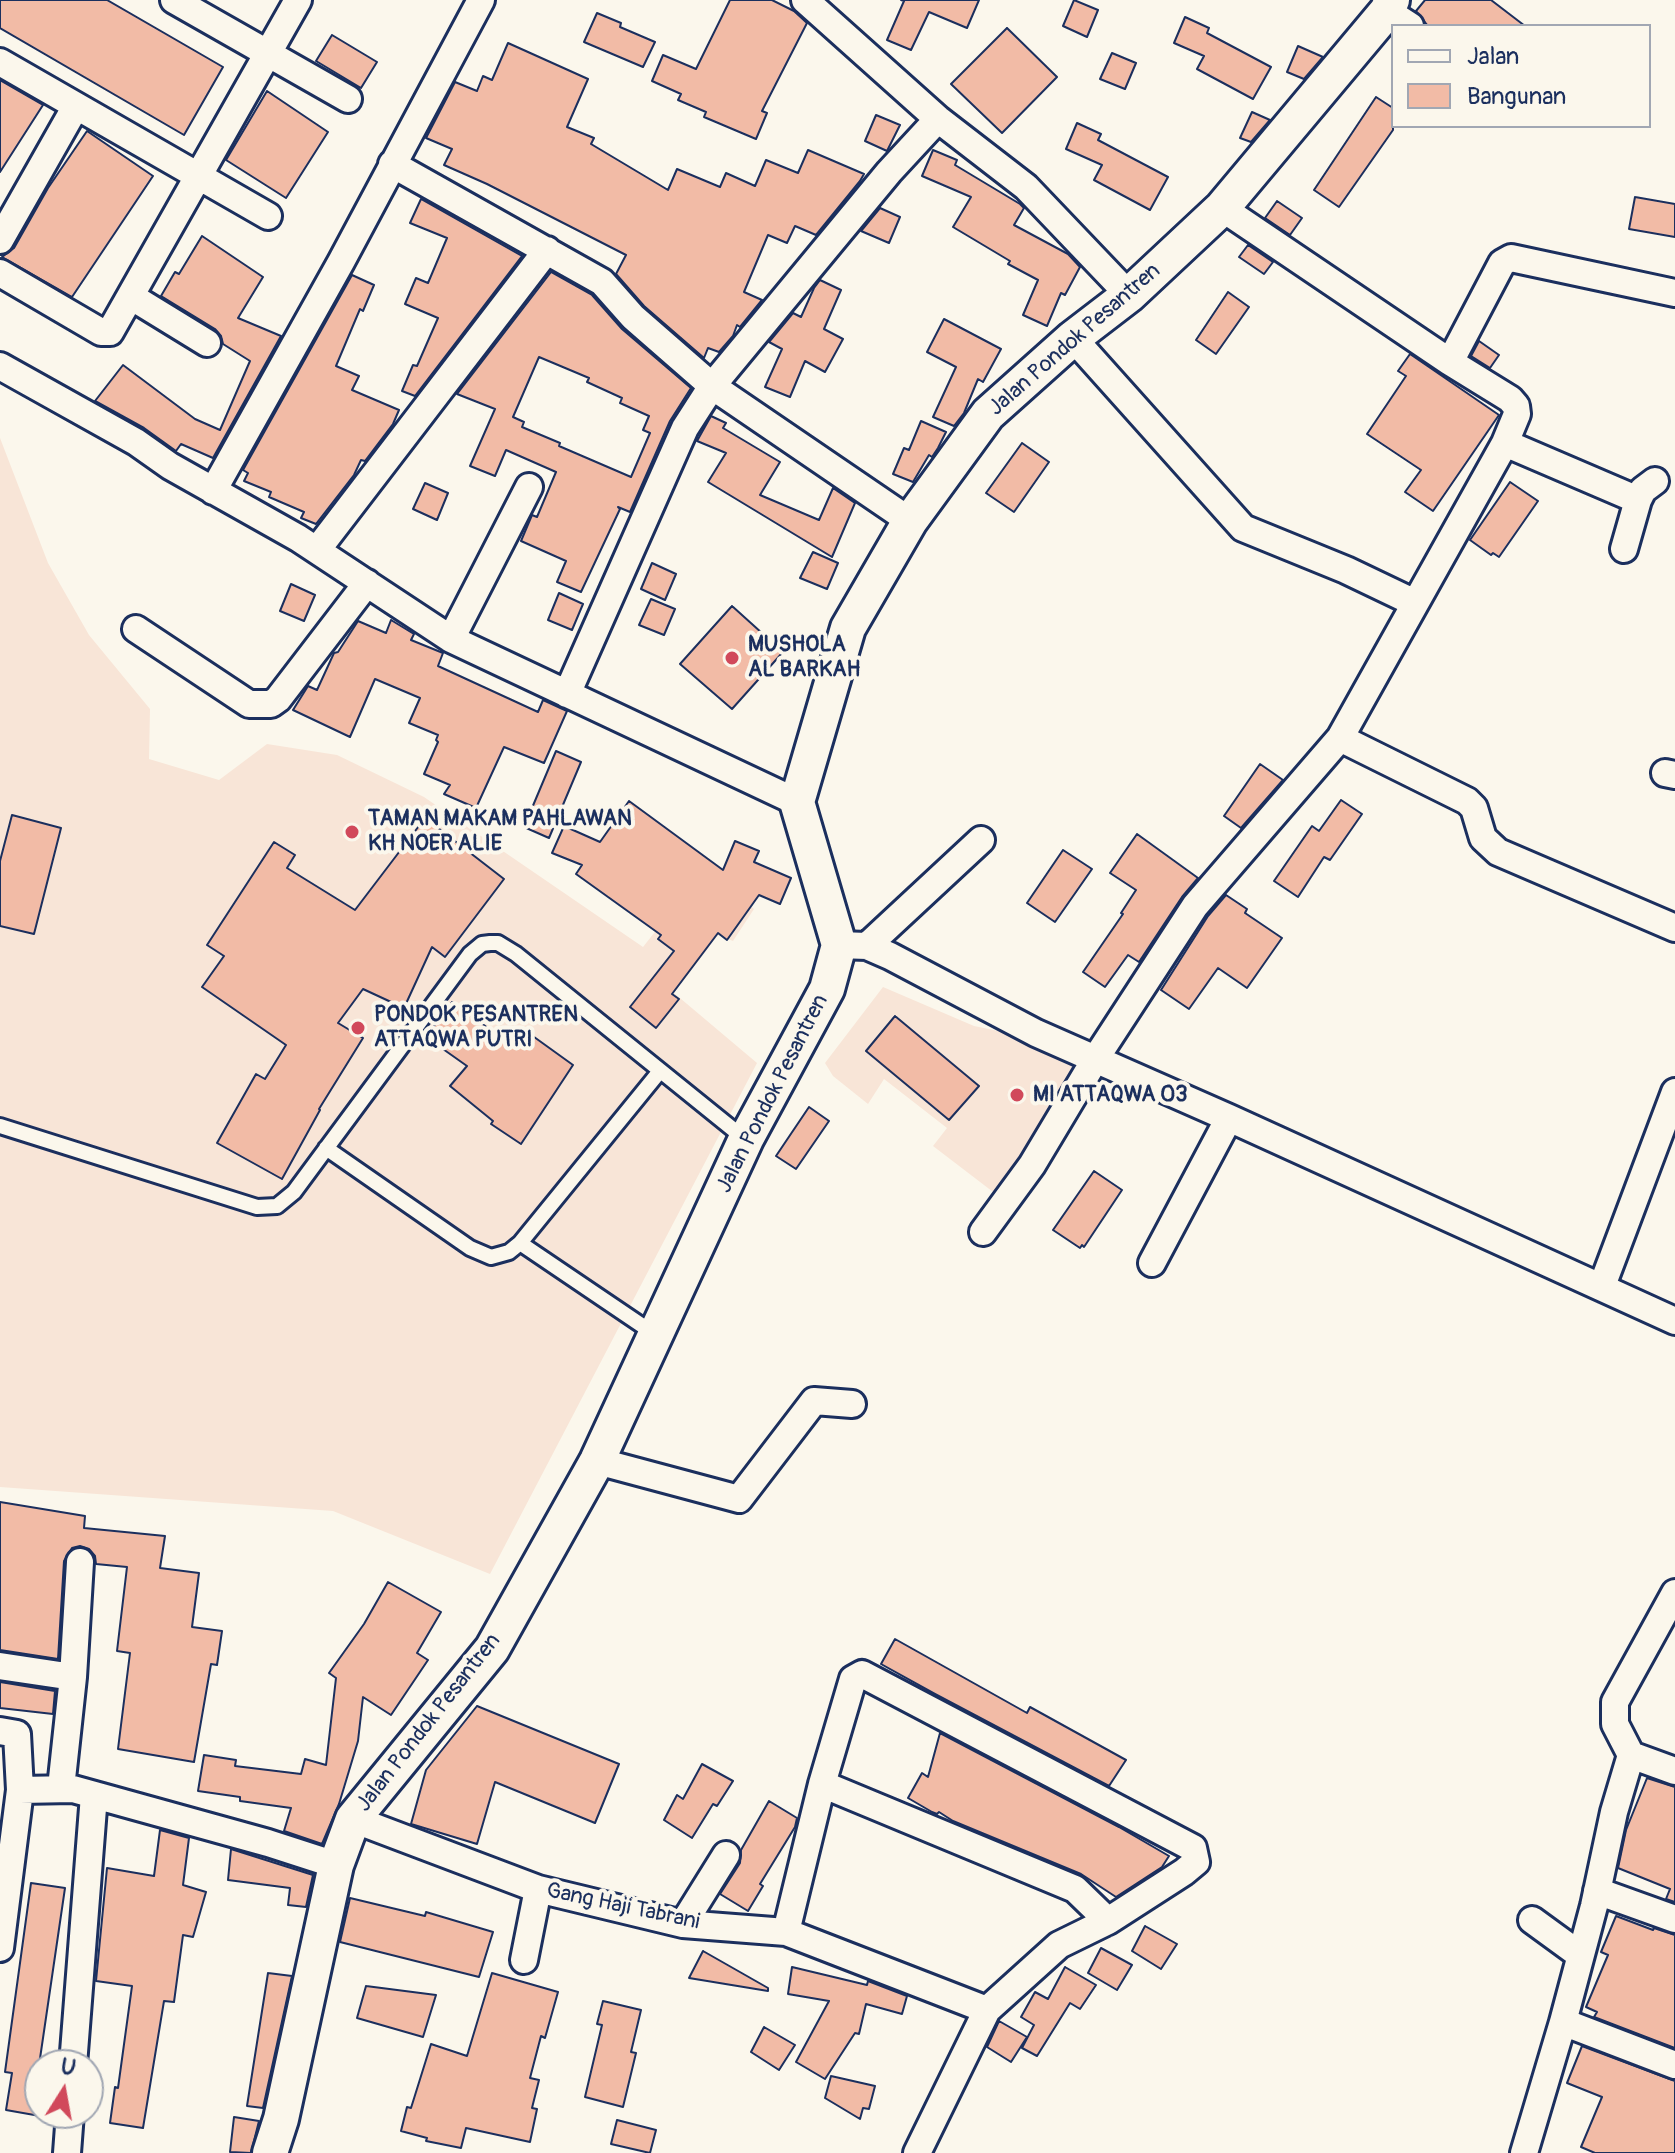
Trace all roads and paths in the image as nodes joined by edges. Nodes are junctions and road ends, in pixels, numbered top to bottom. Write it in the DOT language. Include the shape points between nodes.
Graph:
graph roads {
  1 [pos="174,0"];
  2 [pos="298,0"];
  3 [pos="481,0"];
  4 [pos="805,0"];
  5 [pos="1396,12"];
  6 [pos="268,53"];
  7 [pos="0,62"];
  8 [pos="348,99"];
  9 [pos="76,106"];
  10 [pos="938,119"];
  11 [pos="392,164"];
  12 [pos="198,175"];
  13 [pos="1222,208"];
  14 [pos="268,216"];
  15 [pos="0,240"];
  16 [pos="547,250"];
  17 [pos="0,273"];
  18 [pos="1675,293"];
  19 [pos="1129,295"];
  20 [pos="132,297"];
  21 [pos="1073,338"];
  22 [pos="207,343"];
  23 [pos="1450,362"];
  24 [pos="0,366"];
  25 [pos="712,386"];
  26 [pos="1505,443"];
  27 [pos="529,487"];
  28 [pos="213,491"];
  29 [pos="910,521"];
  30 [pos="1624,549"];
  31 [pos="317,550"];
  32 [pos="367,583"];
  33 [pos="1415,603"];
  34 [pos="136,629"];
  35 [pos="451,639"];
  36 [pos="567,694"];
  37 [pos="1340,738"];
  38 [pos="797,802"];
  39 [pos="981,840"];
  40 [pos="1675,928"];
  41 [pos="853,945"];
  42 [pos="1096,1058"];
  43 [pos="660,1071"];
  44 [pos="1675,1092"];
  45 [pos="1229,1118"];
  46 [pos="0,1126"];
  47 [pos="746,1139"];
  48 [pos="326,1148"];
  49 [pos="983,1232"];
  50 [pos="520,1243"];
  51 [pos="1152,1263"];
  52 [pos="1602,1286"];
  53 [pos="1675,1321"];
  54 [pos="656,1335"];
  55 [pos="852,1404"];
  56 [pos="597,1461"];
  57 [pos="80,1562"];
  58 [pos="1671,1610"];
  59 [pos="0,1666"];
  60 [pos="73,1677"];
  61 [pos="0,1731"];
  62 [pos="1631,1755"];
  63 [pos="1675,1771"];
  64 [pos="822,1784"];
  65 [pos="20,1790"];
  66 [pos="79,1791"];
  67 [pos="353,1819"];
  68 [pos="726,1855"];
  69 [pos="5,1862"];
  70 [pos="336,1865"];
  71 [pos="538,1889"];
  72 [pos="1597,1891"];
  73 [pos="1675,1919"];
  74 [pos="1532,1920"];
  75 [pos="1108,1921"];
  76 [pos="683,1924"];
  77 [pos="786,1932"];
  78 [pos="0,1948"];
  79 [pos="1580,1955"];
  80 [pos="524,1960"];
  81 [pos="987,2010"];
  82 [pos="1563,2022"];
  83 [pos="73,2049"];
  84 [pos="1675,2065"];
  85 [pos="69,2129"];
  86 [pos="1529,2151"];
  87 [pos="67,2153"];
  88 [pos="270,2153"];
  89 [pos="917,2153"];
  1 -- 6 [label="street"];
  2 -- 6 [label="street"];
  3 -- 11 [label="street"];
  4 -- 10 [label="street"];
  5 -- 13 [label="street, Jalan Pondok Pesantren"];
  6 -- 8 [label="street"];
  6 -- 12 [label="street"];
  7 -- 9 [label="street"];
  9 -- 12 [label="street"];
  9 -- 15 [label="street"];
  10 -- 19 [label="street" via="1026,187"];
  10 -- 25 [label="street"];
  11 -- 16 [label="street"];
  11 -- 28 [label="street"];
  12 -- 14 [label="street"];
  12 -- 20 [label="street"];
  13 -- 19 [label="street, Jalan Pondok Pesantren"];
  13 -- 23 [label="street"];
  16 -- 25 [label="street" via="602,282 633,317"];
  16 -- 31 [label="street"];
  17 -- 20 [label="street" via="107,334"];
  18 -- 23 [label="street" via="1511,258 1502,263"];
  19 -- 21 [label="street, Jalan Pondok Pesantren"];
  20 -- 22 [label="street"];
  21 -- 29 [label="street, Jalan Pondok Pesantren" via="988,414"];
  21 -- 33 [label="street" via="1243,528"];
  23 -- 26 [label="street" via="1516,406"];
  24 -- 28 [label="street"];
  25 -- 29 [label="street"];
  25 -- 36 [label="street" via="685,428"];
  26 -- 30 [label="street" via="1647,490"];
  26 -- 33 [label="street"];
  27 -- 35 [label="street"];
  28 -- 31 [label="street"];
  29 -- 38 [label="street, Jalan Pondok Pesantren" via="848,628"];
  31 -- 32 [label="street"];
  32 -- 34 [label="street" via="271,704 249,704"];
  32 -- 35 [label="street"];
  33 -- 37 [label="street"];
  35 -- 36 [label="street"];
  36 -- 38 [label="street"];
  37 -- 40 [label="street" via="1467,801 1483,838 1498,852"];
  37 -- 42 [label="street" via="1195,906"];
  38 -- 41 [label="street"];
  39 -- 41 [label="street"];
  41 -- 42 [label="street" via="925,973 1036,1033"];
  41 -- 47 [label="street, Jalan Pondok Pesantren"];
  42 -- 45 [label="street"];
  42 -- 49 [label="street" via="1032,1165"];
  43 -- 47 [label="lane"];
  43 -- 48 [label="lane" via="516,954 498,943 482,944"];
  43 -- 50 [label="lane"];
  44 -- 52 [label="street"];
  45 -- 51 [label="street"];
  45 -- 52 [label="street"];
  46 -- 48 [label="lane" via="267,1208 287,1200"];
  47 -- 54 [label="street, Jalan Pondok Pesantren"];
  48 -- 50 [label="lane" via="470,1248 491,1257"];
  50 -- 54 [label="lane"];
  52 -- 53 [label="street"];
  54 -- 56 [label="street, Jalan Pondok Pesantren"];
  55 -- 56 [label="street" via="814,1401 739,1499"];
  56 -- 67 [label="street, Jalan Pondok Pesantren" via="492,1649"];
  57 -- 60 [label="street"];
  58 -- 62 [label="street" via="1615,1702 1615,1724"];
  59 -- 60 [label="street"];
  60 -- 66 [label="street"];
  61 -- 65 [label="street" via="17,1734"];
  62 -- 63 [label="street"];
  62 -- 72 [label="street"];
  64 -- 75 [label="street" via="1075,1889"];
  64 -- 75 [label="street" via="853,1679 862,1674 1193,1848 1196,1862"];
  64 -- 77 [label="street"];
  65 -- 66 [label="street"];
  65 -- 69 [label="street"];
  66 -- 70 [label="street"];
  66 -- 83 [label="street"];
  67 -- 70 [label="street, Jalan Pondok Pesantren"];
  67 -- 71 [label="street, Gang Haji Tabrani"];
  68 -- 76 [label="street"];
  69 -- 78 [label="street"];
  70 -- 88 [label="street, Jalan Pondok Pesantren"];
  71 -- 76 [label="street, Gang Haji Tabrani"];
  71 -- 80 [label="street"];
  72 -- 73 [label="street"];
  72 -- 79 [label="street"];
  74 -- 79 [label="street"];
  75 -- 81 [label="street" via="1059,1945"];
  76 -- 77 [label="street, Gang Haji Tabrani"];
  77 -- 81 [label="street, Gang Haji Tabrani"];
  79 -- 82 [label="street"];
  81 -- 89 [label="street"];
  82 -- 84 [label="street"];
  82 -- 86 [label="street"];
  85 -- 87 [label="street"];
}
